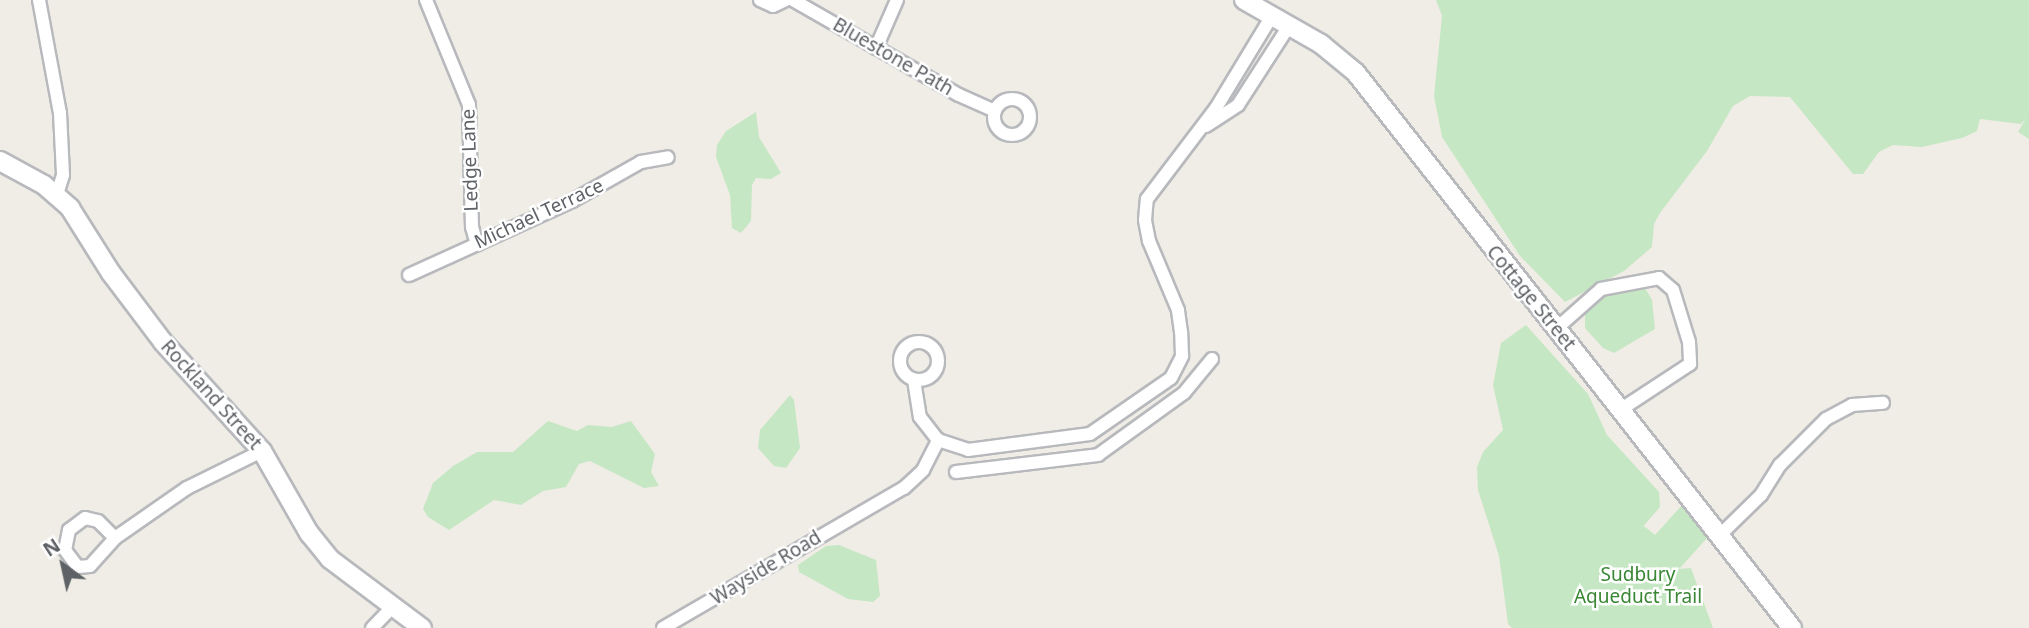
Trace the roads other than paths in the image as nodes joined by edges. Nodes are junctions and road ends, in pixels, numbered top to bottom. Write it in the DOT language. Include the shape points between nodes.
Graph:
graph roads {
  1 [pos="39,0"];
  2 [pos="426,0"];
  3 [pos="760,0"];
  4 [pos="786,0"];
  5 [pos="793,0"];
  6 [pos="897,0"];
  7 [pos="1244,0"];
  8 [pos="1272,16"];
  9 [pos="1289,26"];
  10 [pos="876,48"];
  11 [pos="995,111"];
  12 [pos="1199,129"];
  13 [pos="668,157"];
  14 [pos="0,161"];
  15 [pos="57,195"];
  16 [pos="477,244"];
  17 [pos="409,275"];
  18 [pos="1556,330"];
  19 [pos="1212,359"];
  20 [pos="1176,368"];
  21 [pos="914,380"];
  22 [pos="1192,383"];
  23 [pos="1883,402"];
  24 [pos="1620,410"];
  25 [pos="1090,434"];
  26 [pos="938,440"];
  27 [pos="1010,446"];
  28 [pos="262,451"];
  29 [pos="1097,455"];
  30 [pos="1012,467"];
  31 [pos="956,472"];
  32 [pos="1719,536"];
  33 [pos="115,538"];
  34 [pos="392,607"];
  35 [pos="372,628"];
  36 [pos="422,628"];
  37 [pos="663,628"];
  38 [pos="1792,628"];
  1 -- 15 [label="street" via="59,105 63,175"];
  2 -- 16 [label="street, Ledge Lane" via="468,105"];
  3 -- 4 [label="street" via="773,6"];
  5 -- 10 [label="street, Bluestone Path"];
  6 -- 10 [label="street"];
  7 -- 8 [label="street, Cottage Street"];
  8 -- 9 [label="street, Cottage Street"];
  8 -- 12 [label="street"];
  9 -- 12 [label="street" via="1238,104"];
  9 -- 18 [label="street, Cottage Street" via="1334,53 1356,73"];
  10 -- 11 [label="street, Bluestone Path"];
  12 -- 20 [label="street" via="1147,199 1145,218 1150,244 1178,310 1182,356"];
  13 -- 16 [label="street, Michael Terrace" via="641,162 572,201"];
  14 -- 15 [label="street, Rockland Street"];
  15 -- 28 [label="street, Rockland Street" via="79,219 111,273 163,342"];
  16 -- 17 [label="street, Michael Terrace"];
  18 -- 24 [label="street, Cottage Street"];
  18 -- 24 [label="street" via="1601,289 1659,278 1673,290 1689,342 1690,364"];
  19 -- 22 [label="street"];
  20 -- 22 [label="street"];
  20 -- 25 [label="street" via="1171,378"];
  21 -- 26 [label="street" via="920,417"];
  22 -- 29 [label="street"];
  23 -- 32 [label="street" via="1852,405 1826,419 1780,466 1762,495"];
  24 -- 32 [label="street, Cottage Street"];
  25 -- 27 [label="street"];
  25 -- 29 [label="street"];
  26 -- 27 [label="street" via="968,450"];
  26 -- 37 [label="street, Wayside Road" via="923,470 904,488"];
  27 -- 30 [label="street"];
  28 -- 33 [label="street" via="198,481"];
  28 -- 34 [label="street, Rockland Street" via="317,545 348,577"];
  29 -- 30 [label="street"];
  30 -- 31 [label="street"];
  32 -- 38 [label="street, Cottage Street"];
  34 -- 35 [label="street"];
  34 -- 36 [label="street, Rockland Street"];
}
